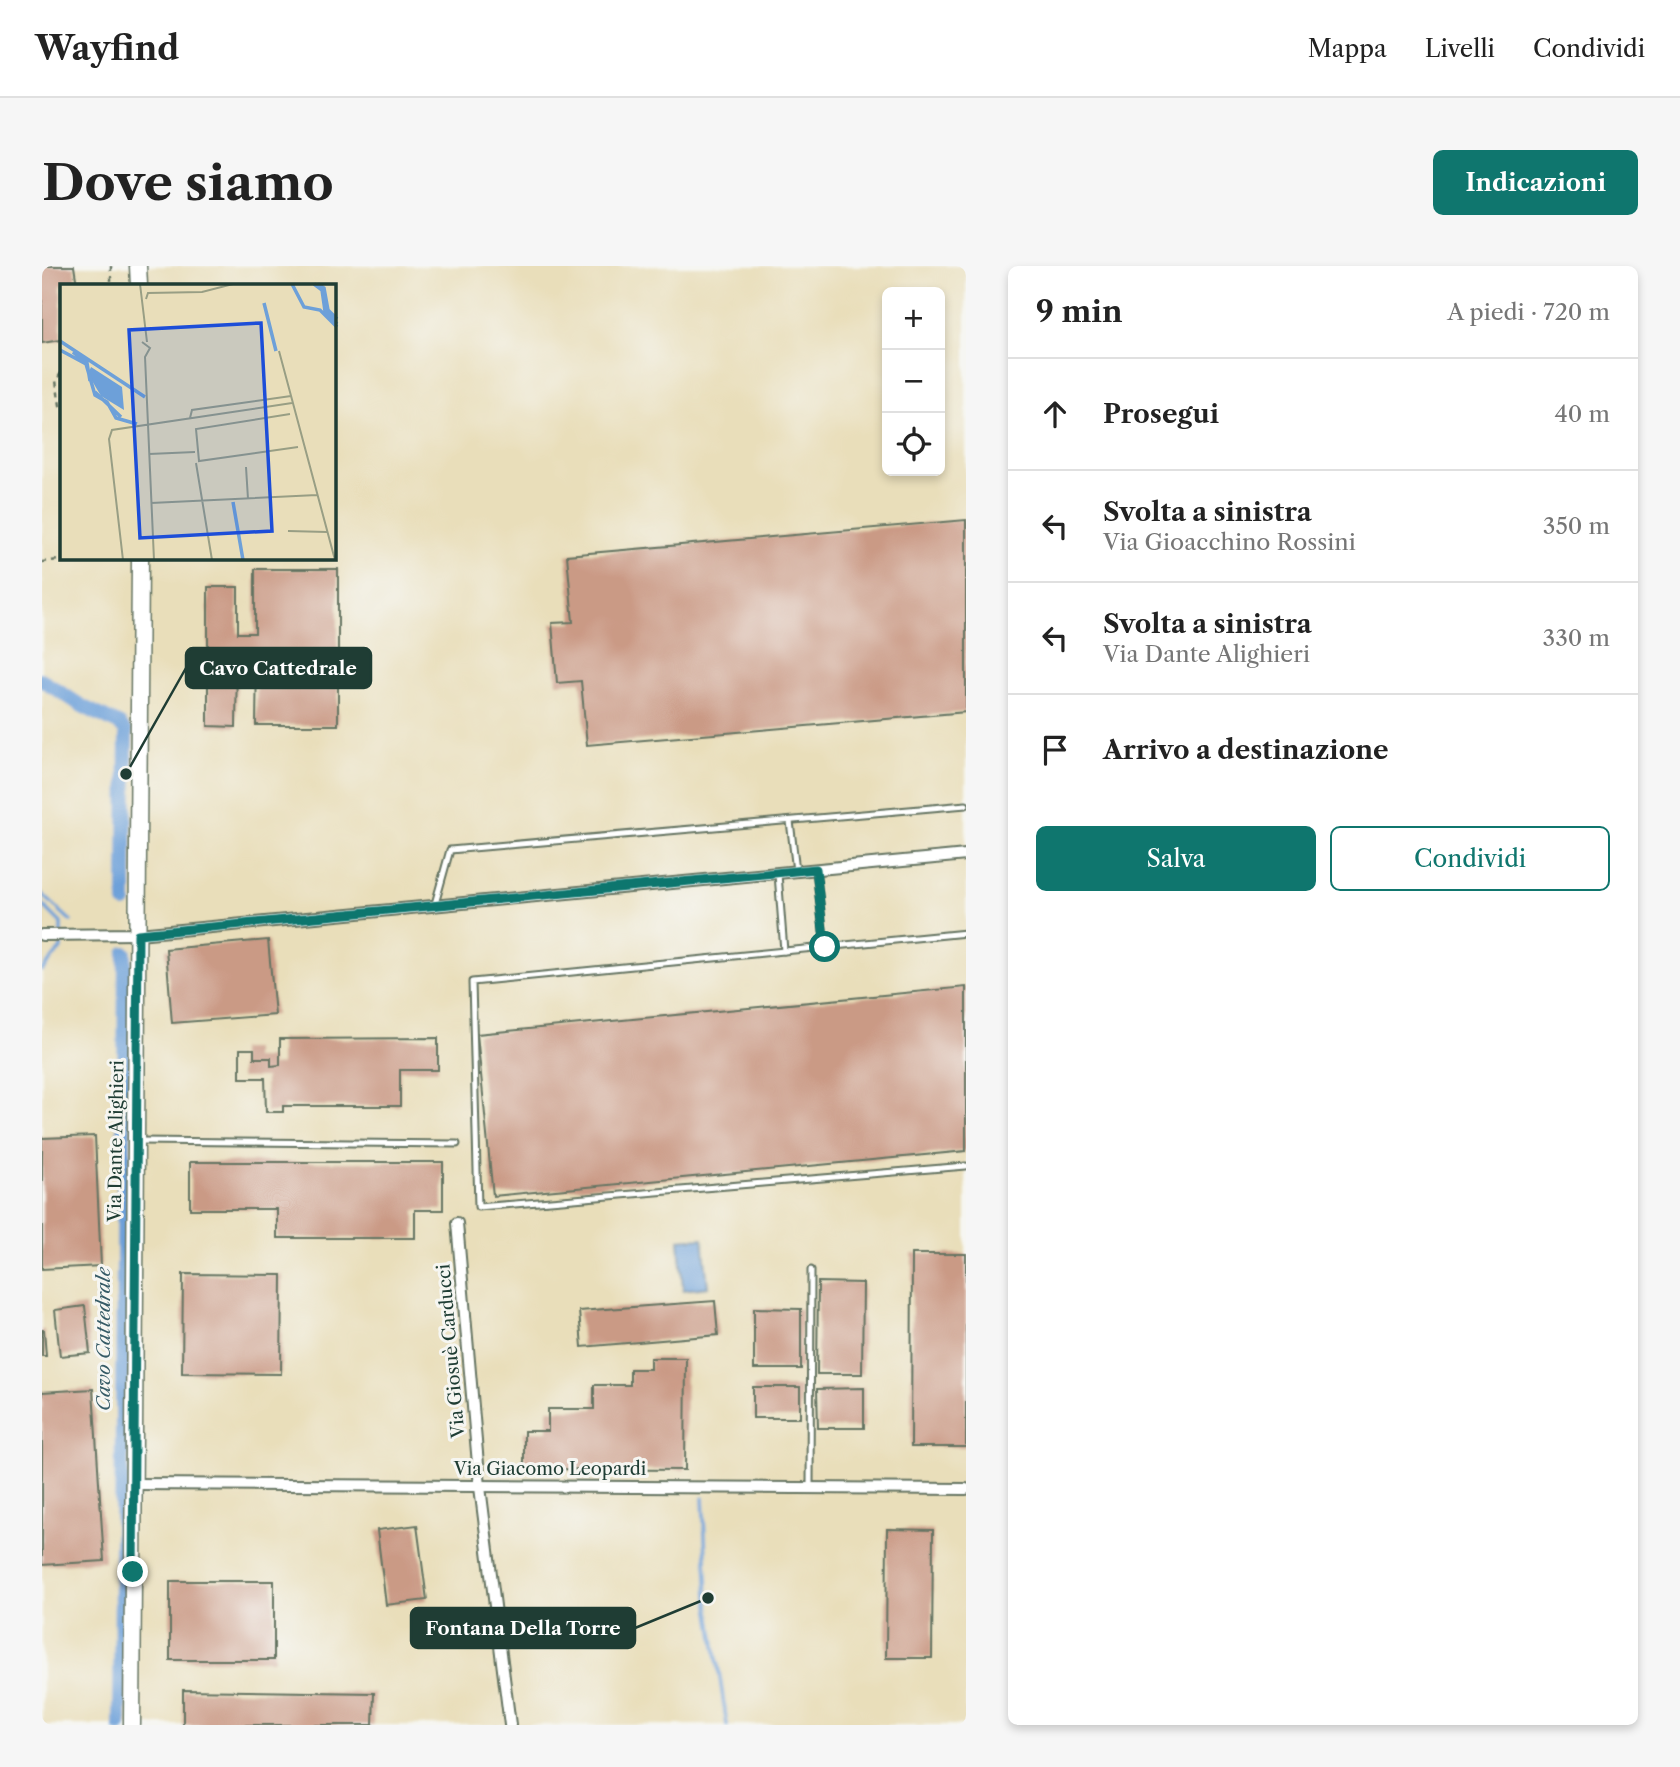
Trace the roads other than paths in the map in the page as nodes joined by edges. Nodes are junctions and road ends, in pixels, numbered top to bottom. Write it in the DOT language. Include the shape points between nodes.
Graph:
graph roads {
  1 [pos="138,266"];
  2 [pos="139,284"];
  3 [pos="140,560"];
  4 [pos="966,805"];
  5 [pos="790,821"];
  6 [pos="966,855"];
  7 [pos="816,869"];
  8 [pos="796,872"];
  9 [pos="778,873"];
  10 [pos="435,906"];
  11 [pos="966,933"];
  12 [pos="42,934"];
  13 [pos="138,934"];
  14 [pos="825,947"];
  15 [pos="784,951"];
  16 [pos="135,1141"];
  17 [pos="457,1144"];
  18 [pos="966,1166"];
  19 [pos="457,1223"];
  20 [pos="811,1270"];
  21 [pos="133,1484"];
  22 [pos="480,1487"];
  23 [pos="810,1488"];
  24 [pos="966,1489"];
  25 [pos="132,1725"];
  26 [pos="510,1725"];
  1 -- 2 [label="main road"];
  3 -- 13 [label="main road, Via Dante Alighieri"];
  4 -- 5 [label="lane"];
  5 -- 8 [label="lane"];
  5 -- 10 [label="lane" via="450,850"];
  6 -- 7 [label="street"];
  7 -- 8 [label="street"];
  7 -- 14 [label="lane"];
  8 -- 9 [label="street"];
  9 -- 10 [label="street"];
  9 -- 15 [label="lane"];
  10 -- 13 [label="street"];
  11 -- 14 [label="lane"];
  12 -- 13 [label="street"];
  13 -- 16 [label="main road, Via Dante Alighieri"];
  14 -- 15 [label="lane"];
  15 -- 18 [label="lane" via="472,982 478,1206"];
  16 -- 17 [label="lane"];
  16 -- 21 [label="main road, Via Dante Alighieri"];
  19 -- 22 [label="street, Via Giosuè Carducci"];
  20 -- 23 [label="lane"];
  21 -- 22 [label="street, Via Giacomo Leopardi"];
  21 -- 25 [label="main road, Via Dante Alighieri"];
  22 -- 23 [label="street, Via Giacomo Leopardi"];
  22 -- 26 [label="street, Via Giosuè Carducci"];
  23 -- 24 [label="street, Via Giacomo Leopardi"];
}
